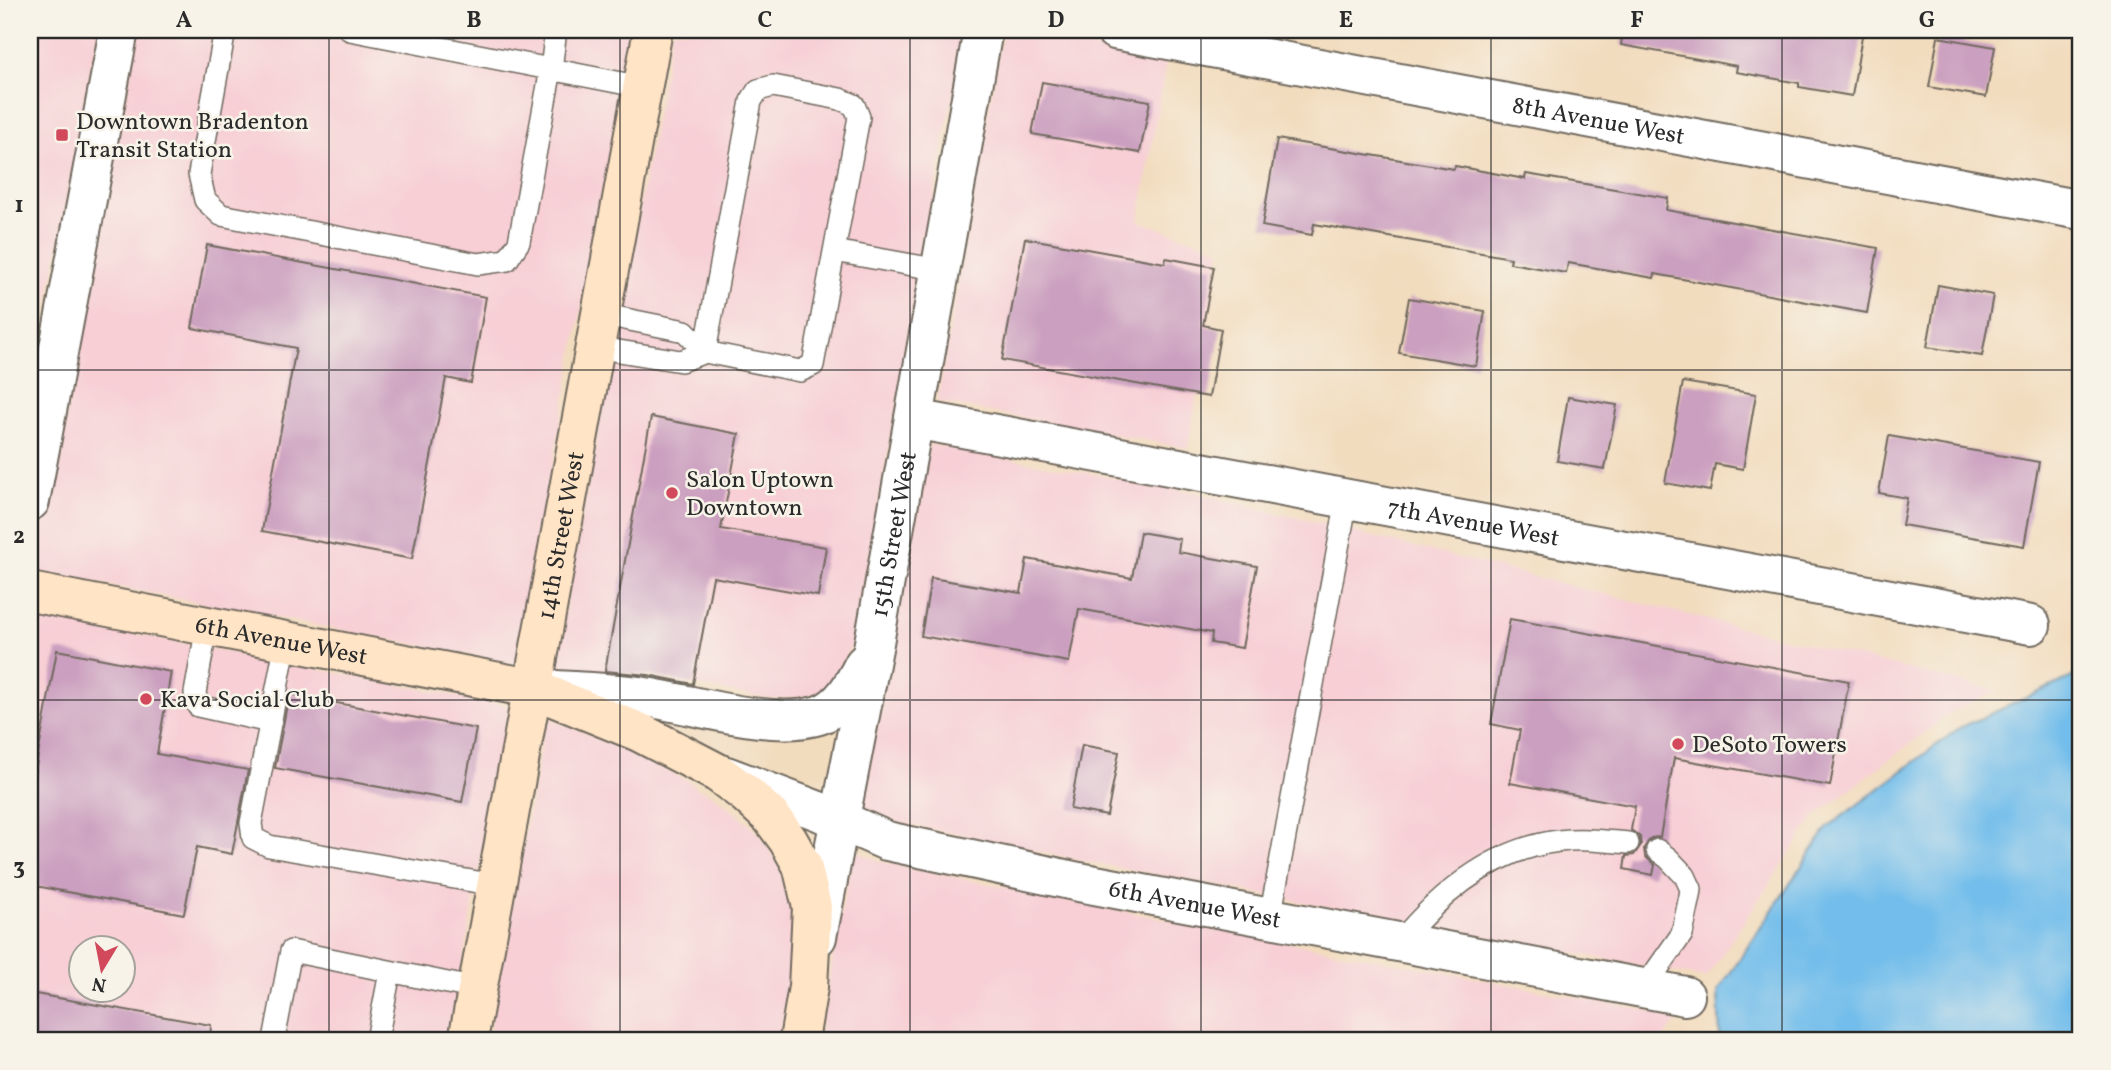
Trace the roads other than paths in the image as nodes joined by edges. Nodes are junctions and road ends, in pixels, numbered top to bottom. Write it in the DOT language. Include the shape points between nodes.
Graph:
graph roads {
  1 [pos="119,30"];
  2 [pos="225,30"];
  3 [pos="349,30"];
  4 [pos="556,30"];
  5 [pos="653,30"];
  6 [pos="983,30"];
  7 [pos="1115,30"];
  8 [pos="551,69"];
  9 [pos="642,87"];
  10 [pos="2081,210"];
  11 [pos="834,251"];
  12 [pos="940,270"];
  13 [pos="597,330"];
  14 [pos="705,352"];
  15 [pos="914,419"];
  16 [pos="1347,499"];
  17 [pos="30,500"];
  18 [pos="30,592"];
  19 [pos="207,625"];
  20 [pos="2031,625"];
  21 [pos="286,641"];
  22 [pos="874,643"];
  23 [pos="531,688"];
  24 [pos="270,722"];
  25 [pos="718,773"];
  26 [pos="839,820"];
  27 [pos="1628,843"];
  28 [pos="1657,850"];
  29 [pos="495,885"];
  30 [pos="1270,918"];
  31 [pos="1400,942"];
  32 [pos="390,972"];
  33 [pos="808,987"];
  34 [pos="1644,988"];
  35 [pos="477,989"];
  36 [pos="1685,996"];
  37 [pos="274,1040"];
  38 [pos="377,1040"];
  39 [pos="468,1040"];
  40 [pos="799,1040"];
  1 -- 17 [label="street"];
  2 -- 8 [label="lane" via="199,174 205,200 221,215 478,264 507,260 519,242"];
  3 -- 8 [label="lane"];
  4 -- 8 [label="lane"];
  5 -- 9 [label="main road, 14th Street West"];
  6 -- 12 [label="street, 15th Street West"];
  7 -- 10 [label="street, 8th Avenue West"];
  8 -- 9 [label="lane"];
  9 -- 13 [label="main road, 14th Street West"];
  11 -- 12 [label="lane"];
  11 -- 14 [label="lane" via="813,365 800,371"];
  11 -- 14 [label="lane" via="859,117 854,105 773,86 758,90 751,101"];
  12 -- 15 [label="street, 15th Street West"];
  13 -- 14 [label="lane" via="681,361"];
  13 -- 14 [label="lane" via="685,331"];
  13 -- 23 [label="main road, 14th Street West"];
  15 -- 16 [label="street, 7th Avenue West"];
  15 -- 22 [label="street, 15th Street West"];
  16 -- 20 [label="street, 7th Avenue West"];
  16 -- 30 [label="lane"];
  18 -- 19 [label="main road, 6th Avenue West"];
  19 -- 21 [label="main road, 6th Avenue West"];
  19 -- 24 [label="lane" via="195,693 198,706"];
  21 -- 23 [label="main road, 6th Avenue West"];
  21 -- 24 [label="lane"];
  22 -- 23 [label="street, 6th Avenue West" via="838,704 800,720 766,720 638,696"];
  22 -- 26 [label="street, 15th Street West"];
  23 -- 25 [label="main road, 6th Avenue West" via="639,732"];
  23 -- 29 [label="main road, 14th Street West"];
  24 -- 29 [label="lane" via="251,831 259,843"];
  25 -- 26 [label="street, 6th Avenue West"];
  25 -- 33 [label="main road, 6th Avenue West" via="771,817 802,865 812,907"];
  26 -- 30 [label="street, 6th Avenue West" via="887,841"];
  26 -- 33 [label="street, 15th Street West"];
  27 -- 31 [label="lane" via="1557,841 1506,857 1457,884"];
  28 -- 34 [label="lane" via="1685,876 1691,889 1682,934"];
  29 -- 35 [label="main road, 14th Street West"];
  30 -- 31 [label="street, 6th Avenue West"];
  31 -- 34 [label="street, 6th Avenue West"];
  32 -- 35 [label="lane"];
  32 -- 37 [label="lane" via="291,951"];
  32 -- 38 [label="lane"];
  33 -- 40 [label="main road, 15th Street West"];
  34 -- 36 [label="street, 6th Avenue West"];
  35 -- 39 [label="main road, 14th Street West"];
}
